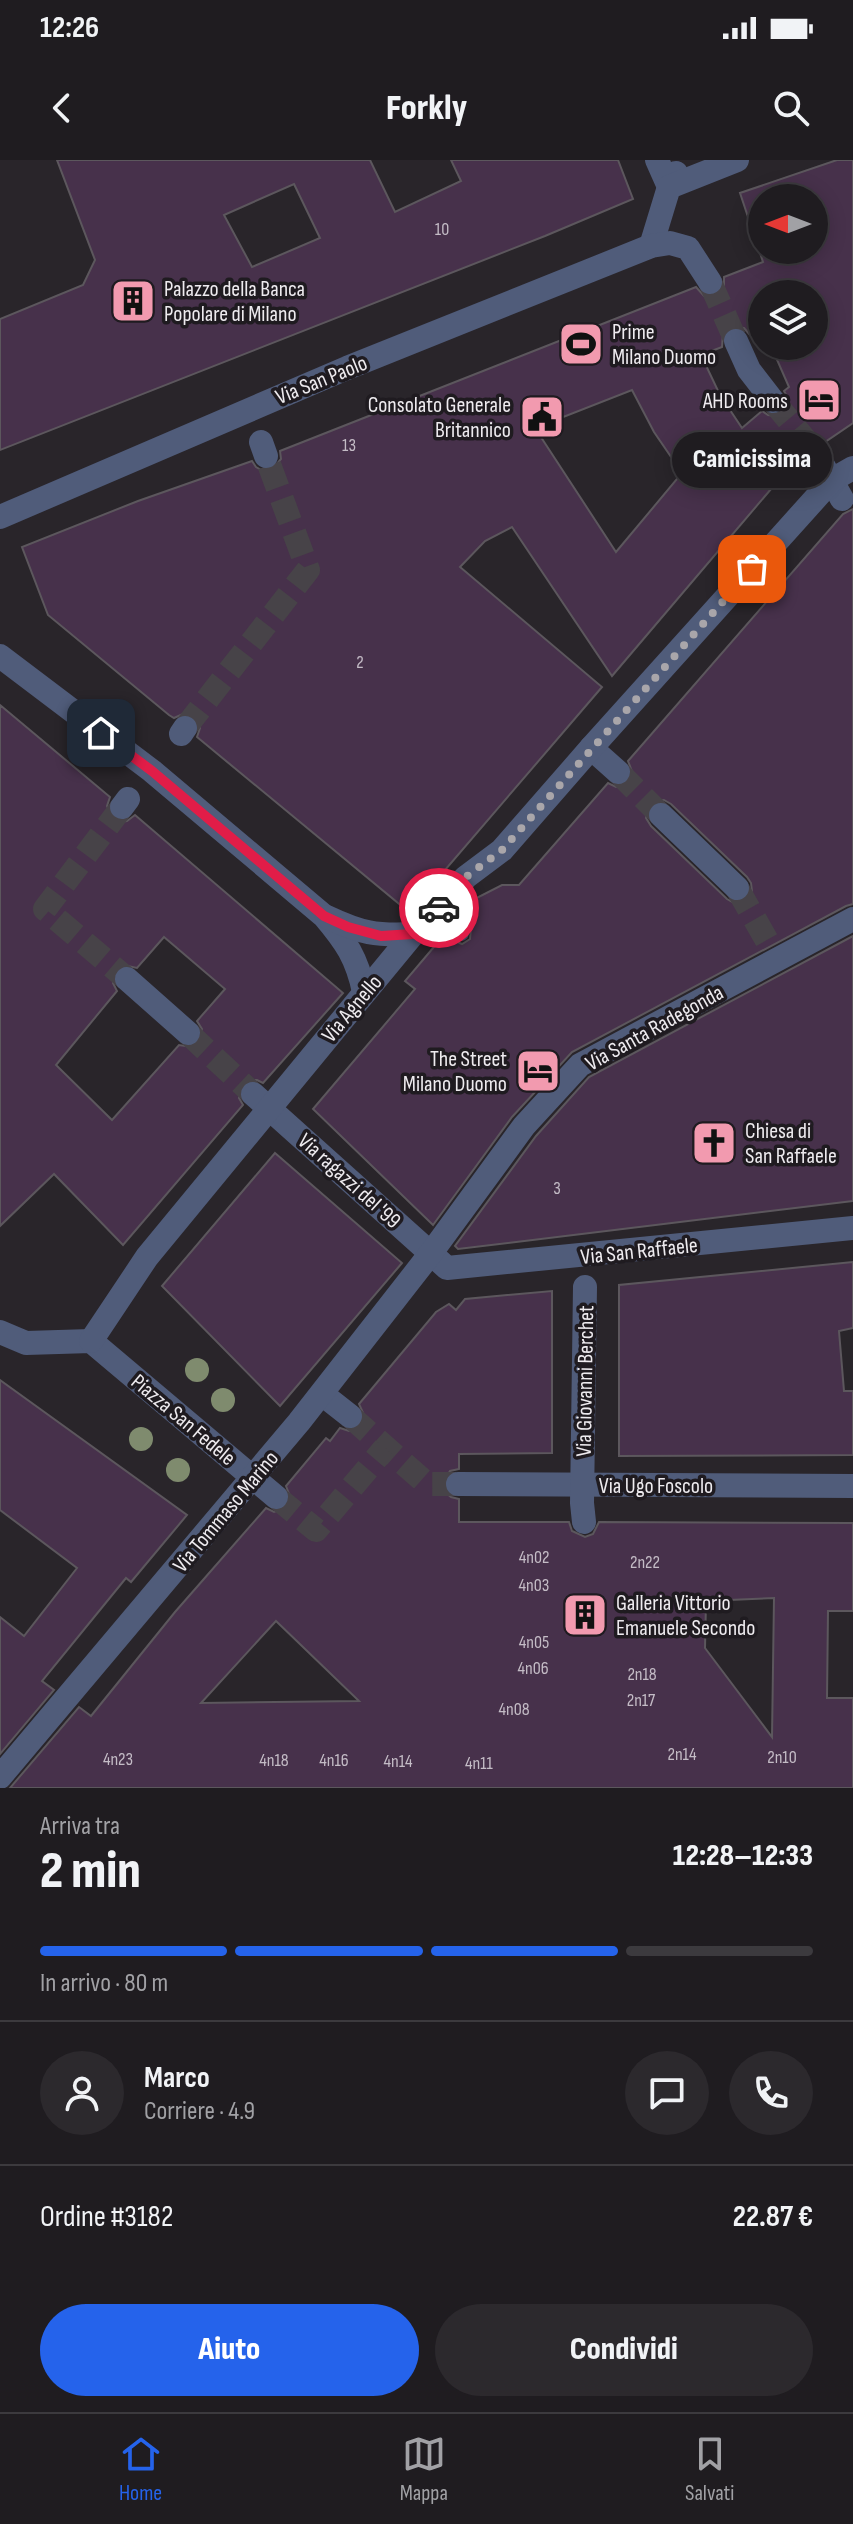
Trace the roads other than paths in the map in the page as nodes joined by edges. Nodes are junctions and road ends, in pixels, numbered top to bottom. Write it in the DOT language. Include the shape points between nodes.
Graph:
graph roads {
  1 [pos="737,160"];
  2 [pos="668,173"];
  3 [pos="648,248"];
  4 [pos="710,282"];
  5 [pos="736,341"];
  6 [pos="773,401"];
  7 [pos="816,453"];
  8 [pos="842,483"];
  9 [pos="0,517"];
  10 [pos="0,656"];
  11 [pos="591,748"];
  12 [pos="618,772"];
  13 [pos="661,815"];
  14 [pos="737,888"];
  15 [pos="444,902"];
  16 [pos="324,916"];
  17 [pos="853,919"];
  18 [pos="453,932"];
  19 [pos="413,934"];
  20 [pos="127,979"];
  21 [pos="364,992"];
  22 [pos="188,1033"];
  23 [pos="261,1101"];
  24 [pos="853,1228"];
  25 [pos="431,1253"];
  26 [pos="585,1287"];
  27 [pos="0,1332"];
  28 [pos="91,1341"];
  29 [pos="322,1394"];
  30 [pos="350,1416"];
  31 [pos="254,1478"];
  32 [pos="458,1484"];
  33 [pos="583,1484"];
  34 [pos="853,1486"];
  35 [pos="276,1497"];
  36 [pos="584,1522"];
  37 [pos="6,1770"];
  1 -- 2 [label="street"];
  2 -- 3 [label="street"];
  3 -- 4 [label="street" via="670,243 688,248"];
  3 -- 9 [label="street, Via San Paolo"];
  5 -- 6 [label="street" via="749,370"];
  7 -- 8 [label="street, Via Agnello"];
  8 -- 11 [label="street, Via Agnello"];
  10 -- 16 [label="street" via="152,771"];
  11 -- 12 [label="street"];
  11 -- 15 [label="street, Via Agnello" via="502,850"];
  13 -- 14 [label="street"];
  15 -- 18 [label="lane"];
  15 -- 19 [label="street, Via Agnello"];
  16 -- 19 [label="street" via="381,936"];
  16 -- 21 [label="street" via="358,966"];
  17 -- 25 [label="street, Via Santa Radegonda" via="774,953 580,1065 524,1126"];
  19 -- 21 [label="street, Via Agnello"];
  20 -- 22 [label="street"];
  21 -- 23 [label="street, Via Agnello"];
  23 -- 25 [label="street, Via ragazzi del '99"];
  23 -- 28 [label="street, Via Agnello"];
  24 -- 25 [label="street, Via San Raffaele" via="447,1268"];
  25 -- 29 [label="street, Via Tommaso Marino"];
  26 -- 33 [label="street, Via Giovanni Berchet"];
  27 -- 28 [label="street" via="26,1343"];
  28 -- 31 [label="street, Piazza San Fedele"];
  29 -- 30 [label="street"];
  29 -- 31 [label="street, Via Tommaso Marino"];
  31 -- 35 [label="street, Piazza San Fedele"];
  31 -- 37 [label="street, Via Tommaso Marino"];
  32 -- 33 [label="street, Via Ugo Foscolo"];
  33 -- 34 [label="street, Via Ugo Foscolo"];
  33 -- 36 [label="street, Via Giovanni Berchet"];
}
